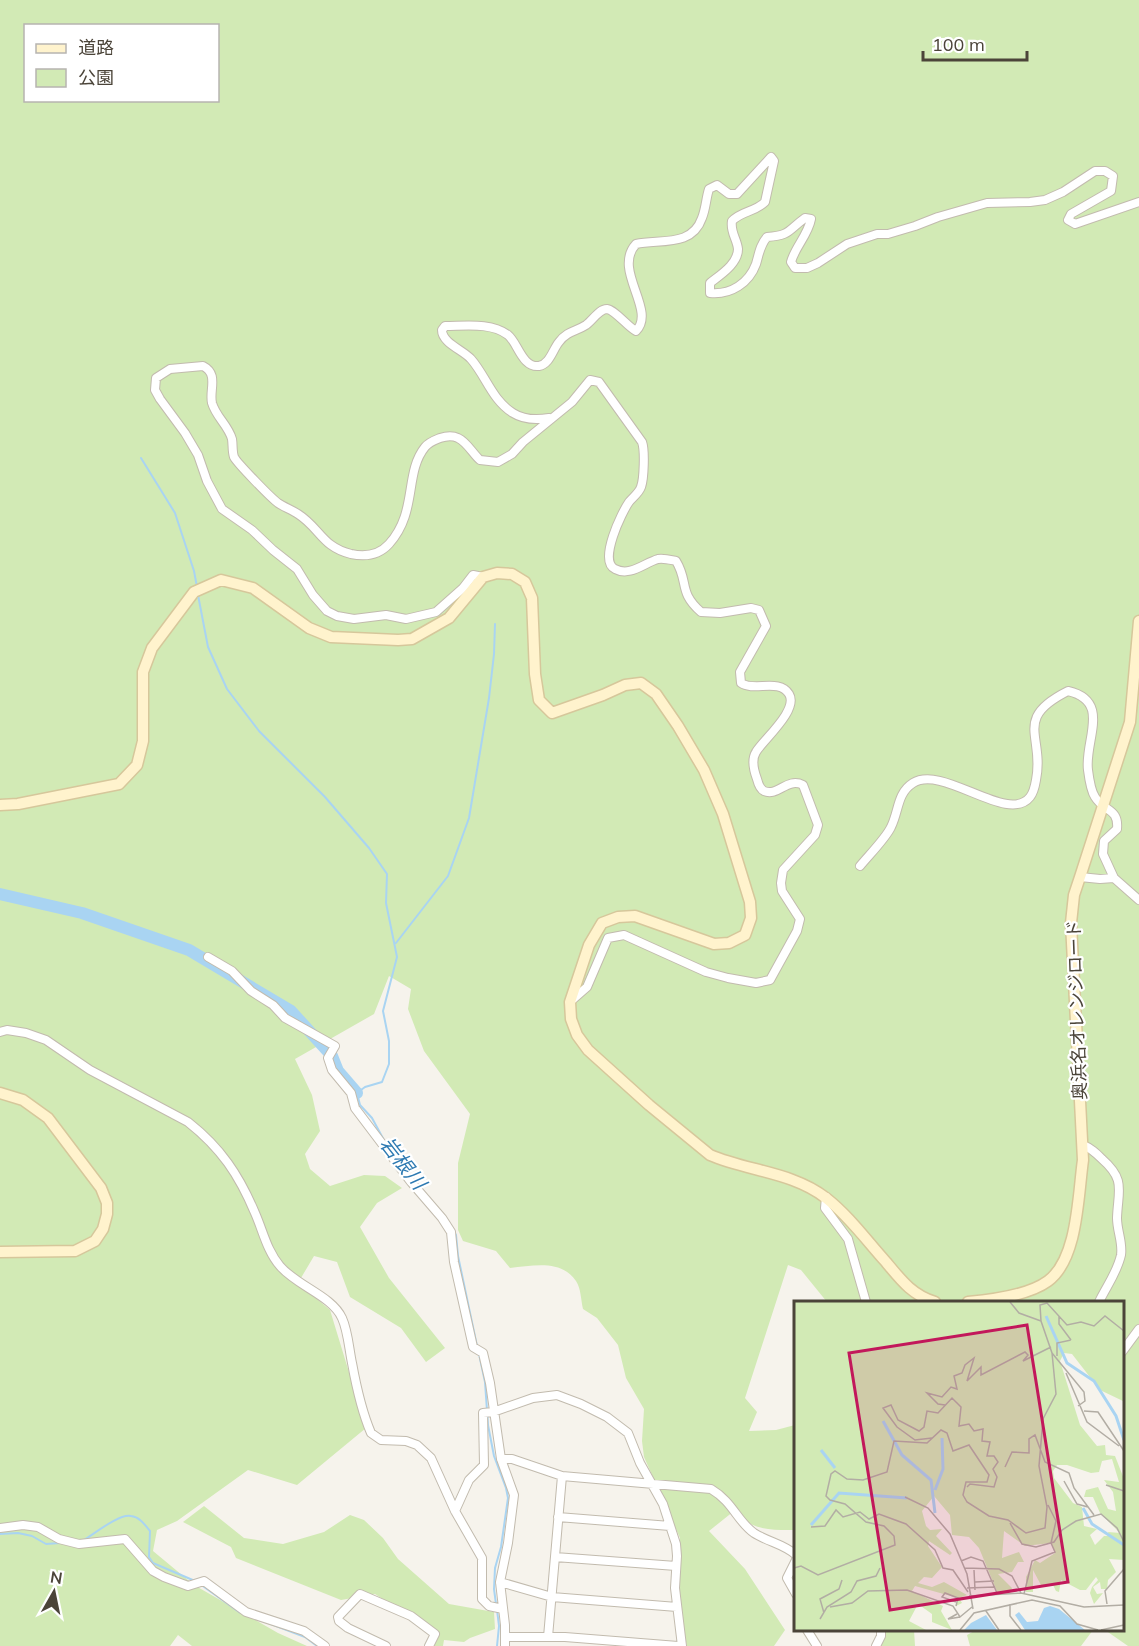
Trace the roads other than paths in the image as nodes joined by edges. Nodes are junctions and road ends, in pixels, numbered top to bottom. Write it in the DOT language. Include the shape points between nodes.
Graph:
graph roads {
  1 [pos="1139,202"];
  2 [pos="550,418"];
  3 [pos="483,577"];
  4 [pos="1139,621"];
  5 [pos="0,805"];
  6 [pos="1103,806"];
  7 [pos="860,866"];
  8 [pos="1080,878"];
  9 [pos="1114,878"];
  10 [pos="1139,900"];
  11 [pos="208,957"];
  12 [pos="570,1002"];
  13 [pos="0,1032"];
  14 [pos="0,1093"];
  15 [pos="1083,1145"];
  16 [pos="826,1197"];
  17 [pos="0,1252"];
  18 [pos="866,1301"];
  19 [pos="932,1301"];
  20 [pos="973,1301"];
  21 [pos="1100,1301"];
  22 [pos="1139,1329"];
  23 [pos="1124,1349"];
  24 [pos="493,1412"];
  25 [pos="501,1460"];
  26 [pos="562,1476"];
  27 [pos="652,1483"];
  28 [pos="455,1511"];
  29 [pos="558,1517"];
  30 [pos="670,1526"];
  31 [pos="0,1528"];
  32 [pos="794,1555"];
  33 [pos="555,1557"];
  34 [pos="794,1562"];
  35 [pos="676,1566"];
  36 [pos="500,1582"];
  37 [pos="794,1592"];
  38 [pos="552,1597"];
  39 [pos="677,1607"];
  40 [pos="503,1609"];
  41 [pos="808,1631"];
  42 [pos="881,1631"];
  43 [pos="548,1637"];
  44 [pos="505,1642"];
  45 [pos="564,1642"];
  46 [pos="325,1646"];
  47 [pos="386,1646"];
  48 [pos="429,1646"];
  49 [pos="680,1646"];
  50 [pos="817,1646"];
  51 [pos="876,1646"];
  1 -- 2 [label="street" via="1075,224 1068,220 1071,214 1111,191 1113,176 1095,171 1045,200 987,203 847,244 818,263 800,269 791,262 810,225 811,219 805,218 785,235 767,237 747,280 729,291 710,293 710,283 730,267 736,256 732,220 755,211 765,202 774,162 771,158 737,194 729,194 717,185 709,189 702,219 686,238 636,244 630,251 628,263 642,316 636,331 606,309 560,340 546,363 538,366 523,357 511,338 498,329 445,326 444,338 472,360 505,408 525,418"];
  2 -- 3 [label="street" via="498,462 480,460 452,436 430,442 417,463 409,507 396,536 385,548 360,556 333,547 299,514 269,496 240,466 232,439 212,402 213,376 207,368 170,369 156,378 155,390 198,454 222,508 297,568 327,611 354,619 386,615 406,619 436,612 473,575"];
  2 -- 12 [label="street" via="572,402 590,380 599,382 645,449 640,488 628,503 611,542 608,559 615,570 627,572 660,558 676,561 686,594 701,612 759,610 766,626 740,672 741,683 781,687 790,698 780,724 756,752 756,778 765,791 773,792 792,783 803,785 818,825 815,835 783,870 782,891 800,919 770,980 756,983 706,972 624,935 608,938 587,987"];
  3 -- 5 [label="street" via="449,618 412,639 398,640 331,637 309,628 253,588 221,580 194,592 153,648 143,672 143,741 137,765 119,784"];
  3 -- 12 [label="street" via="512,574 525,582 532,598 539,700 552,713 625,685 641,683 656,694 704,770 723,814 750,902 751,918 745,935 729,944 714,944 635,916 602,923 589,945"];
  4 -- 6 [label="street, 奥浜名オレンジロード" via="1130,722"];
  6 -- 7 [label="street" via="1094,796 1088,770 1093,713 1086,699 1068,691 1040,710 1034,720 1038,773 1030,797 1014,804 994,801 933,778 916,781 903,792 887,834"];
  6 -- 8 [label="street, 奥浜名オレンジロード"];
  6 -- 9 [label="street" via="1117,818 1117,829 1104,841 1103,848"];
  8 -- 9 [label="street"];
  8 -- 15 [label="street, 奥浜名オレンジロード" via="1071,922"];
  9 -- 10 [label="street"];
  11 -- 24 [label="street" via="232,971 285,1018 335,1046 328,1058 332,1070 351,1093 355,1108 451,1232 463,1305 473,1347 483,1353"];
  12 -- 16 [label="street" via="577,1035 588,1050 710,1155 771,1173"];
  13 -- 28 [label="street" via="26,1033 46,1040 90,1070 188,1122 210,1141 230,1164 255,1212 269,1251 280,1266 292,1279 327,1301 343,1319 369,1429 381,1440 406,1440 425,1451"];
  14 -- 17 [label="street" via="23,1100 48,1118 101,1188 107,1214 95,1241 75,1251"];
  15 -- 20 [label="street, 奥浜名オレンジロード" via="1072,1234 1058,1273 1028,1291"];
  15 -- 21 [label="street" via="1114,1168 1118,1177 1120,1257"];
  16 -- 18 [label="street" via="825,1208 848,1239"];
  16 -- 19 [label="street" via="903,1282"];
  22 -- 23 [label="street"];
  24 -- 25 [label="street"];
  24 -- 27 [label="street" via="533,1398 557,1395 581,1404 628,1433"];
  24 -- 28 [label="street" via="483,1413 484,1465 469,1480"];
  25 -- 26 [label="street"];
  25 -- 36 [label="street" via="514,1495"];
  26 -- 27 [label="street"];
  26 -- 29 [label="street"];
  27 -- 30 [label="street"];
  27 -- 32 [label="street" via="711,1489 723,1496 753,1532"];
  28 -- 40 [label="street" via="482,1558 482,1599 489,1606"];
  29 -- 30 [label="street"];
  29 -- 33 [label="street"];
  30 -- 35 [label="street" via="676,1544"];
  31 -- 46 [label="street" via="38,1527 59,1539 79,1544 125,1539 153,1571 164,1577 188,1586 204,1581 246,1612 304,1631"];
  33 -- 35 [label="street"];
  33 -- 38 [label="street"];
  34 -- 37 [label="street" via="787,1578"];
  35 -- 39 [label="street"];
  36 -- 38 [label="street"];
  36 -- 40 [label="street"];
  38 -- 39 [label="street"];
  38 -- 43 [label="street"];
  39 -- 49 [label="street"];
  40 -- 44 [label="street"];
  41 -- 50 [label="street"];
  42 -- 51 [label="street"];
  43 -- 44 [label="street"];
  43 -- 45 [label="street"];
  45 -- 49 [label="street"];
  47 -- 48 [label="street" via="339,1621 338,1617 360,1594 411,1616 435,1634"];
}
